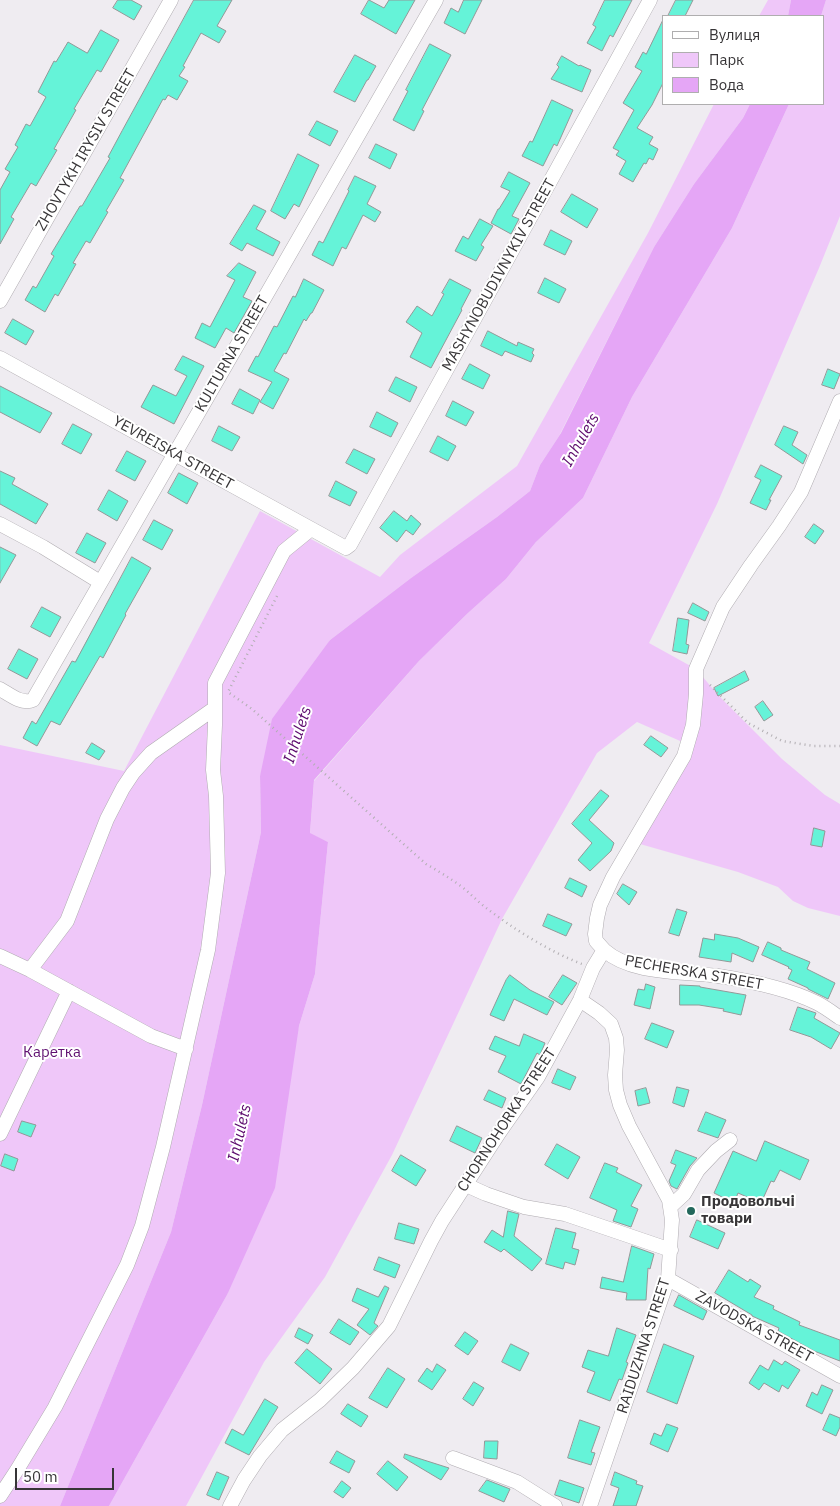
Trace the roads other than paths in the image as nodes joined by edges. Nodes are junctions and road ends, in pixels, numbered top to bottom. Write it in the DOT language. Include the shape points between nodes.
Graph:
graph roads {
  1 [pos="171,0"];
  2 [pos="436,0"];
  3 [pos="650,0"];
  4 [pos="0,301"];
  5 [pos="0,358"];
  6 [pos="840,401"];
  7 [pos="174,454"];
  8 [pos="0,524"];
  9 [pos="311,529"];
  10 [pos="346,548"];
  11 [pos="100,582"];
  12 [pos="0,689"];
  13 [pos="215,708"];
  14 [pos="604,950"];
  15 [pos="0,956"];
  16 [pos="30,970"];
  17 [pos="68,991"];
  18 [pos="580,1000"];
  19 [pos="840,1018"];
  20 [pos="186,1049"];
  21 [pos="0,1134"];
  22 [pos="730,1140"];
  23 [pos="466,1185"];
  24 [pos="671,1206"];
  25 [pos="671,1250"];
  26 [pos="668,1279"];
  27 [pos="840,1376"];
  28 [pos="453,1458"];
  29 [pos="0,1496"];
  30 [pos="230,1506"];
  31 [pos="555,1506"];
  32 [pos="590,1506"];
  1 -- 4 [label="street, ZHOVTYKH IRYSIV STREET"];
  2 -- 7 [label="street, KULTURNA STREET"];
  3 -- 10 [label="street, MASHYNOBUDIVNYKIV STREET"];
  5 -- 7 [label="street, YEVREISKA STREET"];
  6 -- 14 [label="street" via="801,492 723,607 696,668 693,725 684,756 613,877 596,918 596,941"];
  7 -- 9 [label="street, YEVREISKA STREET"];
  7 -- 11 [label="street, KULTURNA STREET"];
  8 -- 11 [label="street"];
  9 -- 10 [label="street, YEVREISKA STREET"];
  9 -- 13 [label="street" via="284,551 215,684"];
  11 -- 12 [label="street, KULTURNA STREET" via="33,700 23,702"];
  13 -- 16 [label="street" via="151,754 133,773 107,819 67,921"];
  13 -- 20 [label="street" via="213,770 218,872 208,950"];
  14 -- 18 [label="street, CHORNOHORKA STREET"];
  14 -- 19 [label="street, PECHERSKA STREET" via="637,966 766,986 818,1003"];
  15 -- 16 [label="street"];
  16 -- 17 [label="street"];
  17 -- 20 [label="street" via="151,1036"];
  17 -- 21 [label="street"];
  18 -- 23 [label="street, CHORNOHORKA STREET" via="538,1077"];
  18 -- 24 [label="street, RAIDUZHNA STREET" via="611,1024 616,1038 615,1075 620,1105"];
  20 -- 29 [label="street" via="142,1226 127,1265 55,1407"];
  22 -- 24 [label="street" via="698,1170 684,1194"];
  23 -- 25 [label="street" via="524,1207 565,1214"];
  23 -- 30 [label="street, CHORNOHORKA STREET" via="431,1241 389,1326 353,1368 282,1430 255,1464"];
  24 -- 25 [label="street, RAIDUZHNA STREET"];
  25 -- 26 [label="street, RAIDUZHNA STREET"];
  26 -- 27 [label="street, ZAVODSKA STREET"];
  26 -- 32 [label="street, RAIDUZHNA STREET"];
  28 -- 31 [label="street" via="517,1482"];
}
